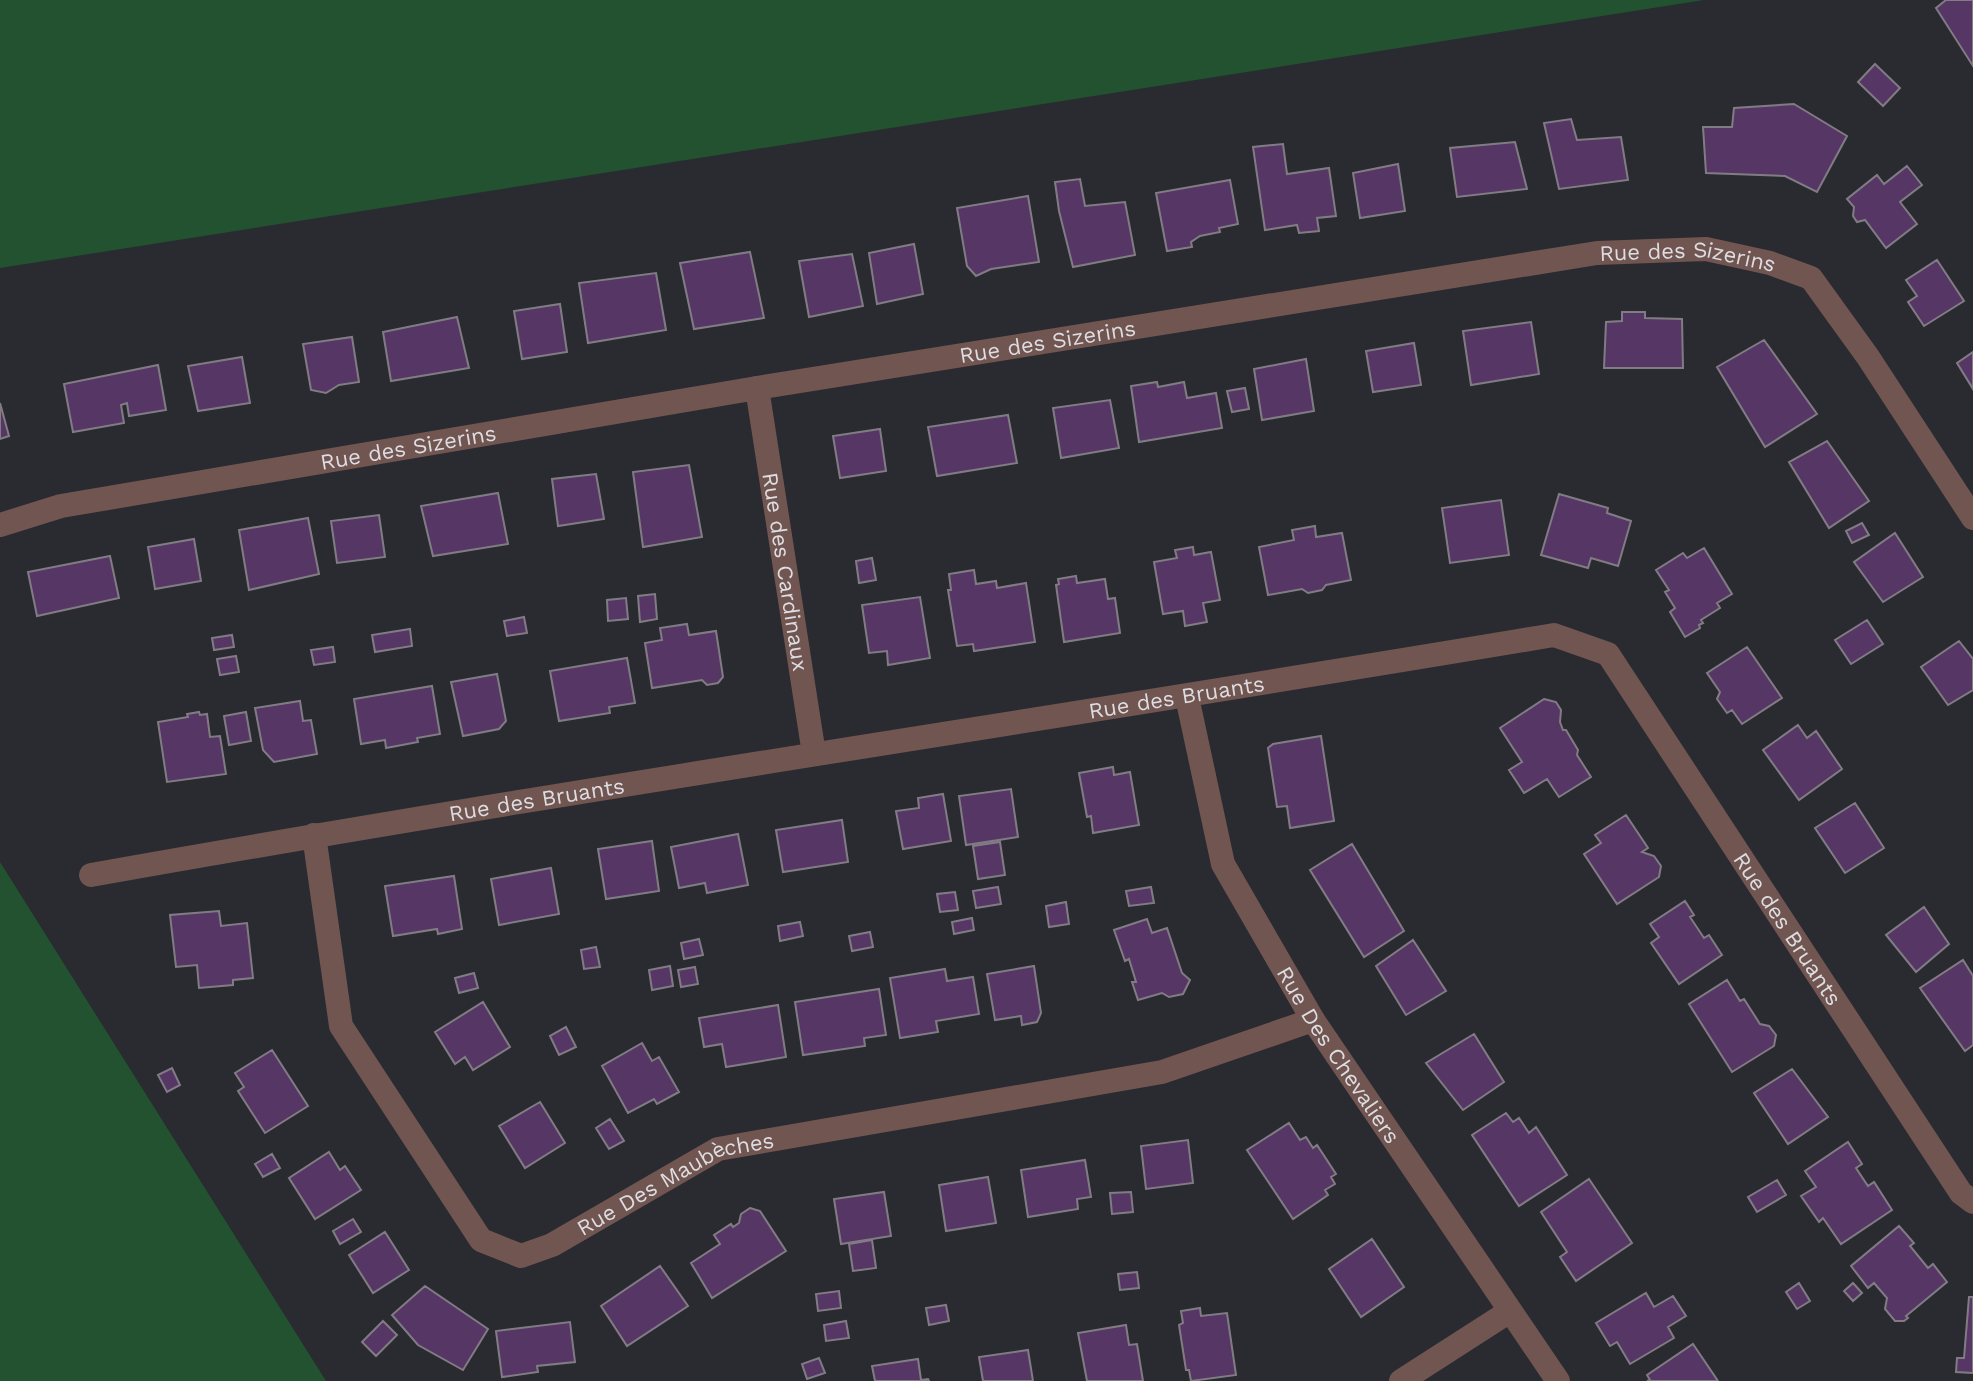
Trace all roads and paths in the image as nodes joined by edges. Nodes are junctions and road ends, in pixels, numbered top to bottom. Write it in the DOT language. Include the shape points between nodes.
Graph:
graph roads {
  1 [pos="757,388"];
  2 [pos="1972,514"];
  3 [pos="0,525"];
  4 [pos="1187,697"];
  5 [pos="814,754"];
  6 [pos="314,835"];
  7 [pos="91,875"];
  8 [pos="1313,1020"];
  9 [pos="1973,1202"];
  10 [pos="1510,1311"];
  11 [pos="1401,1381"];
  12 [pos="1558,1381"];
  1 -- 2 [label="street, Rue des Sizerins" via="1597,253 1706,249 1811,278"];
  1 -- 3 [label="street, Rue des Sizerins" via="61,506"];
  1 -- 5 [label="street, Rue des Cardinaux"];
  4 -- 5 [label="street, Rue des Bruants"];
  4 -- 8 [label="street, Rue Des Chevaliers" via="1223,864"];
  4 -- 9 [label="street, Rue des Bruants" via="1554,635 1608,654 1961,1193"];
  5 -- 6 [label="street, Rue des Bruants"];
  6 -- 7 [label="street, Rue des Bruants"];
  6 -- 8 [label="street, Rue Des Maubèches" via="341,1026 481,1240 521,1256 552,1245 718,1149 1162,1072"];
  8 -- 10 [label="street, Rue Des Chevaliers"];
  10 -- 11 [label="street"];
  10 -- 12 [label="street, Rue Des Chevaliers"];
}
